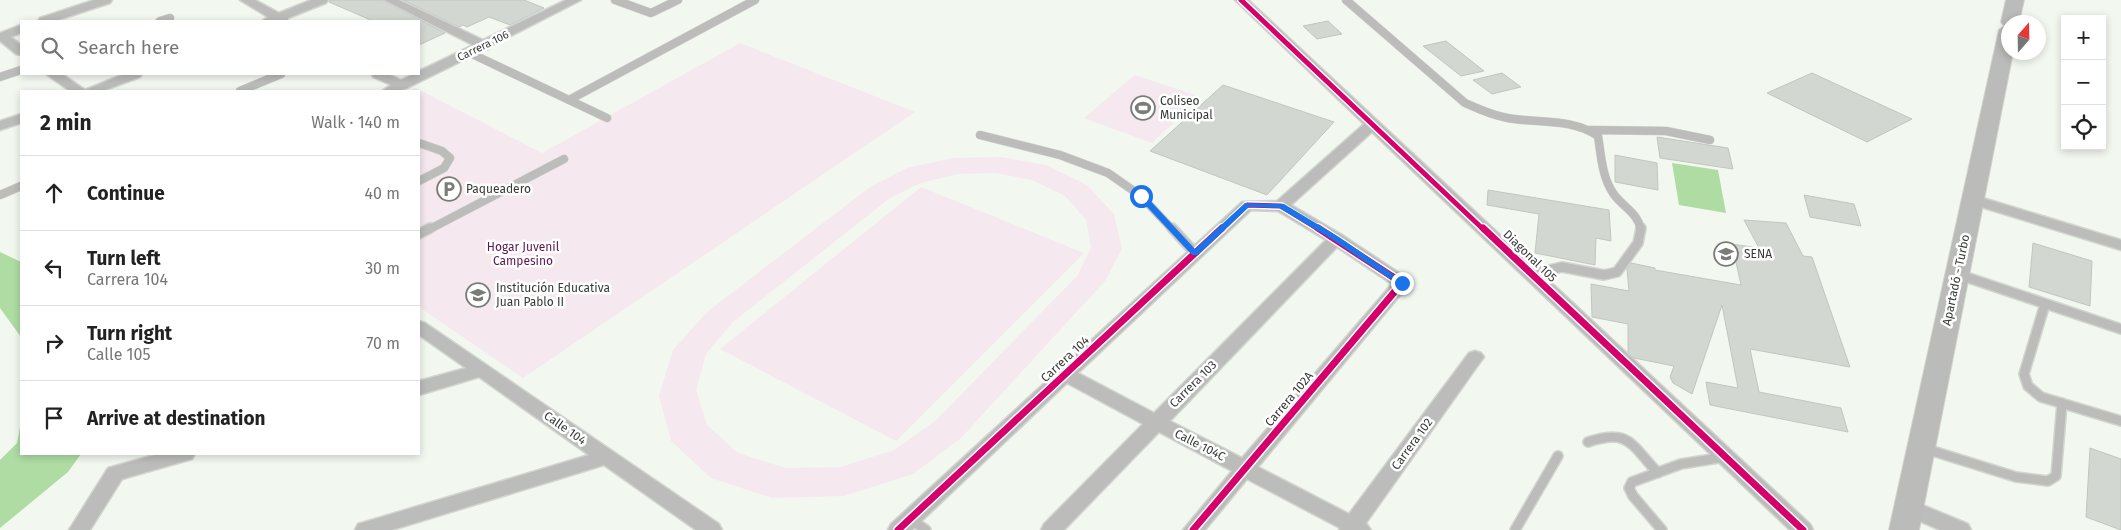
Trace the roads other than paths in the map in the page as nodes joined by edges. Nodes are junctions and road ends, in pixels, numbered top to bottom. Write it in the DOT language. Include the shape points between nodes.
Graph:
graph roads {
  1 [pos="106,0"];
  2 [pos="246,0"];
  3 [pos="322,0"];
  4 [pos="390,0"];
  5 [pos="547,0"];
  6 [pos="575,0"];
  7 [pos="678,0"];
  8 [pos="755,0"];
  9 [pos="1241,0"];
  10 [pos="1346,0"];
  11 [pos="2015,0"];
  12 [pos="622,1"];
  13 [pos="561,7"];
  14 [pos="2012,15"];
  15 [pos="170,18"];
  16 [pos="47,20"];
  17 [pos="163,20"];
  18 [pos="277,20"];
  19 [pos="20,29"];
  20 [pos="1,36"];
  21 [pos="485,46"];
  22 [pos="20,50"];
  23 [pos="470,53"];
  24 [pos="2002,60"];
  25 [pos="20,70"];
  26 [pos="55,75"];
  27 [pos="132,75"];
  28 [pos="279,75"];
  29 [pos="380,75"];
  30 [pos="0,77"];
  31 [pos="402,86"];
  32 [pos="77,90"];
  33 [pos="94,90"];
  34 [pos="242,90"];
  35 [pos="392,90"];
  36 [pos="569,100"];
  37 [pos="20,118"];
  38 [pos="607,118"];
  39 [pos="1374,124"];
  40 [pos="0,126"];
  41 [pos="1589,130"];
  42 [pos="980,135"];
  43 [pos="1710,140"];
  44 [pos="420,143"];
  45 [pos="564,158"];
  46 [pos="420,180"];
  47 [pos="20,186"];
  48 [pos="0,195"];
  49 [pos="1972,200"];
  50 [pos="1281,206"];
  51 [pos="420,233"];
  52 [pos="1336,239"];
  53 [pos="2121,246"];
  54 [pos="1195,253"];
  55 [pos="1532,274"];
  56 [pos="1957,274"];
  57 [pos="2045,304"];
  58 [pos="420,327"];
  59 [pos="2121,330"];
  60 [pos="1475,357"];
  61 [pos="482,370"];
  62 [pos="1065,374"];
  63 [pos="420,388"];
  64 [pos="2062,403"];
  65 [pos="2121,421"];
  66 [pos="1156,422"];
  67 [pos="1588,442"];
  68 [pos="1921,448"];
  69 [pos="181,455"];
  70 [pos="1558,456"];
  71 [pos="607,457"];
  72 [pos="1726,457"];
  73 [pos="1245,468"];
  74 [pos="1658,473"];
  75 [pos="1906,518"];
  76 [pos="904,525"];
  77 [pos="1354,528"];
  78 [pos="80,530"];
  79 [pos="365,530"];
  80 [pos="712,530"];
  81 [pos="926,530"];
  82 [pos="1051,530"];
  83 [pos="1193,530"];
  84 [pos="1515,530"];
  85 [pos="1662,530"];
  86 [pos="1802,530"];
  87 [pos="1961,530"];
  1 -- 16 [label="street"];
  2 -- 18 [label="street"];
  3 -- 18 [label="street"];
  4 -- 21 [label="street"];
  5 -- 13 [label="street"];
  6 -- 13 [label="street, Carrera 106"];
  7 -- 12 [label="lane" via="651,13"];
  8 -- 36 [label="lane"];
  9 -- 39 [label="street, Diagonal 105"];
  10 -- 41 [label="lane" via="1398,42 1459,99 1470,105 1504,117 1574,125"];
  11 -- 14 [label="main road"];
  13 -- 21 [label="street, Carrera 106"];
  15 -- 17 [label="lane"];
  19 -- 20 [label="street"];
  20 -- 22 [label="street"];
  21 -- 23 [label="street, Carrera 106"];
  23 -- 31 [label="street, Carrera 106"];
  23 -- 36 [label="lane"];
  24 -- 49 [label="main road, Apartadó - Turbo"];
  25 -- 30 [label="lane"];
  26 -- 32 [label="street"];
  27 -- 33 [label="street"];
  28 -- 34 [label="lane"];
  29 -- 31 [label="street"];
  31 -- 35 [label="street, Carrera 106"];
  36 -- 38 [label="lane"];
  37 -- 40 [label="street"];
  39 -- 50 [label="street"];
  39 -- 55 [label="street, Diagonal 105"];
  41 -- 43 [label="lane" via="1665,131"];
  41 -- 55 [label="lane" via="1598,136 1608,184 1631,210 1640,228 1641,242 1613,274 1560,267"];
  42 -- 54 [label="lane" via="1060,155 1108,173 1141,196"];
  44 -- 46 [label="lane" via="442,151 450,158 444,168"];
  45 -- 51 [label="lane"];
  47 -- 48 [label="lane"];
  49 -- 53 [label="street"];
  49 -- 56 [label="main road, Apartadó - Turbo"];
  50 -- 52 [label="street"];
  50 -- 54 [label="street, Carrera 104" via="1247,205"];
  52 -- 66 [label="street, Carrera 103"];
  52 -- 73 [label="street, Carrera 102A" via="1402,283"];
  54 -- 62 [label="street, Carrera 104"];
  55 -- 72 [label="street, Diagonal 105"];
  56 -- 57 [label="lane"];
  56 -- 68 [label="main road, Apartadó - Turbo"];
  57 -- 59 [label="lane"];
  57 -- 64 [label="lane" via="2024,374 2028,386 2041,397"];
  58 -- 61 [label="street, Calle 104"];
  60 -- 77 [label="street, Carrera 102"];
  61 -- 63 [label="street"];
  61 -- 71 [label="street, Calle 104"];
  62 -- 66 [label="street, Calle 104C"];
  62 -- 76 [label="street, Carrera 104"];
  64 -- 65 [label="lane"];
  64 -- 68 [label="lane" via="2056,476 2048,481 2016,477"];
  66 -- 73 [label="street, Calle 104C"];
  66 -- 82 [label="street, Carrera 103"];
  67 -- 74 [label="lane" via="1620,436"];
  68 -- 75 [label="main road, Apartadó - Turbo"];
  69 -- 78 [label="street" via="115,473"];
  70 -- 84 [label="lane"];
  71 -- 79 [label="street"];
  71 -- 80 [label="street, Calle 104"];
  72 -- 74 [label="lane" via="1681,464"];
  72 -- 86 [label="street, Diagonal 105"];
  73 -- 77 [label="street, Calle 104C"];
  73 -- 83 [label="street, Carrera 102A"];
  74 -- 85 [label="lane" via="1632,482 1629,488"];
  75 -- 87 [label="street"];
  76 -- 81 [label="lane"];
}
